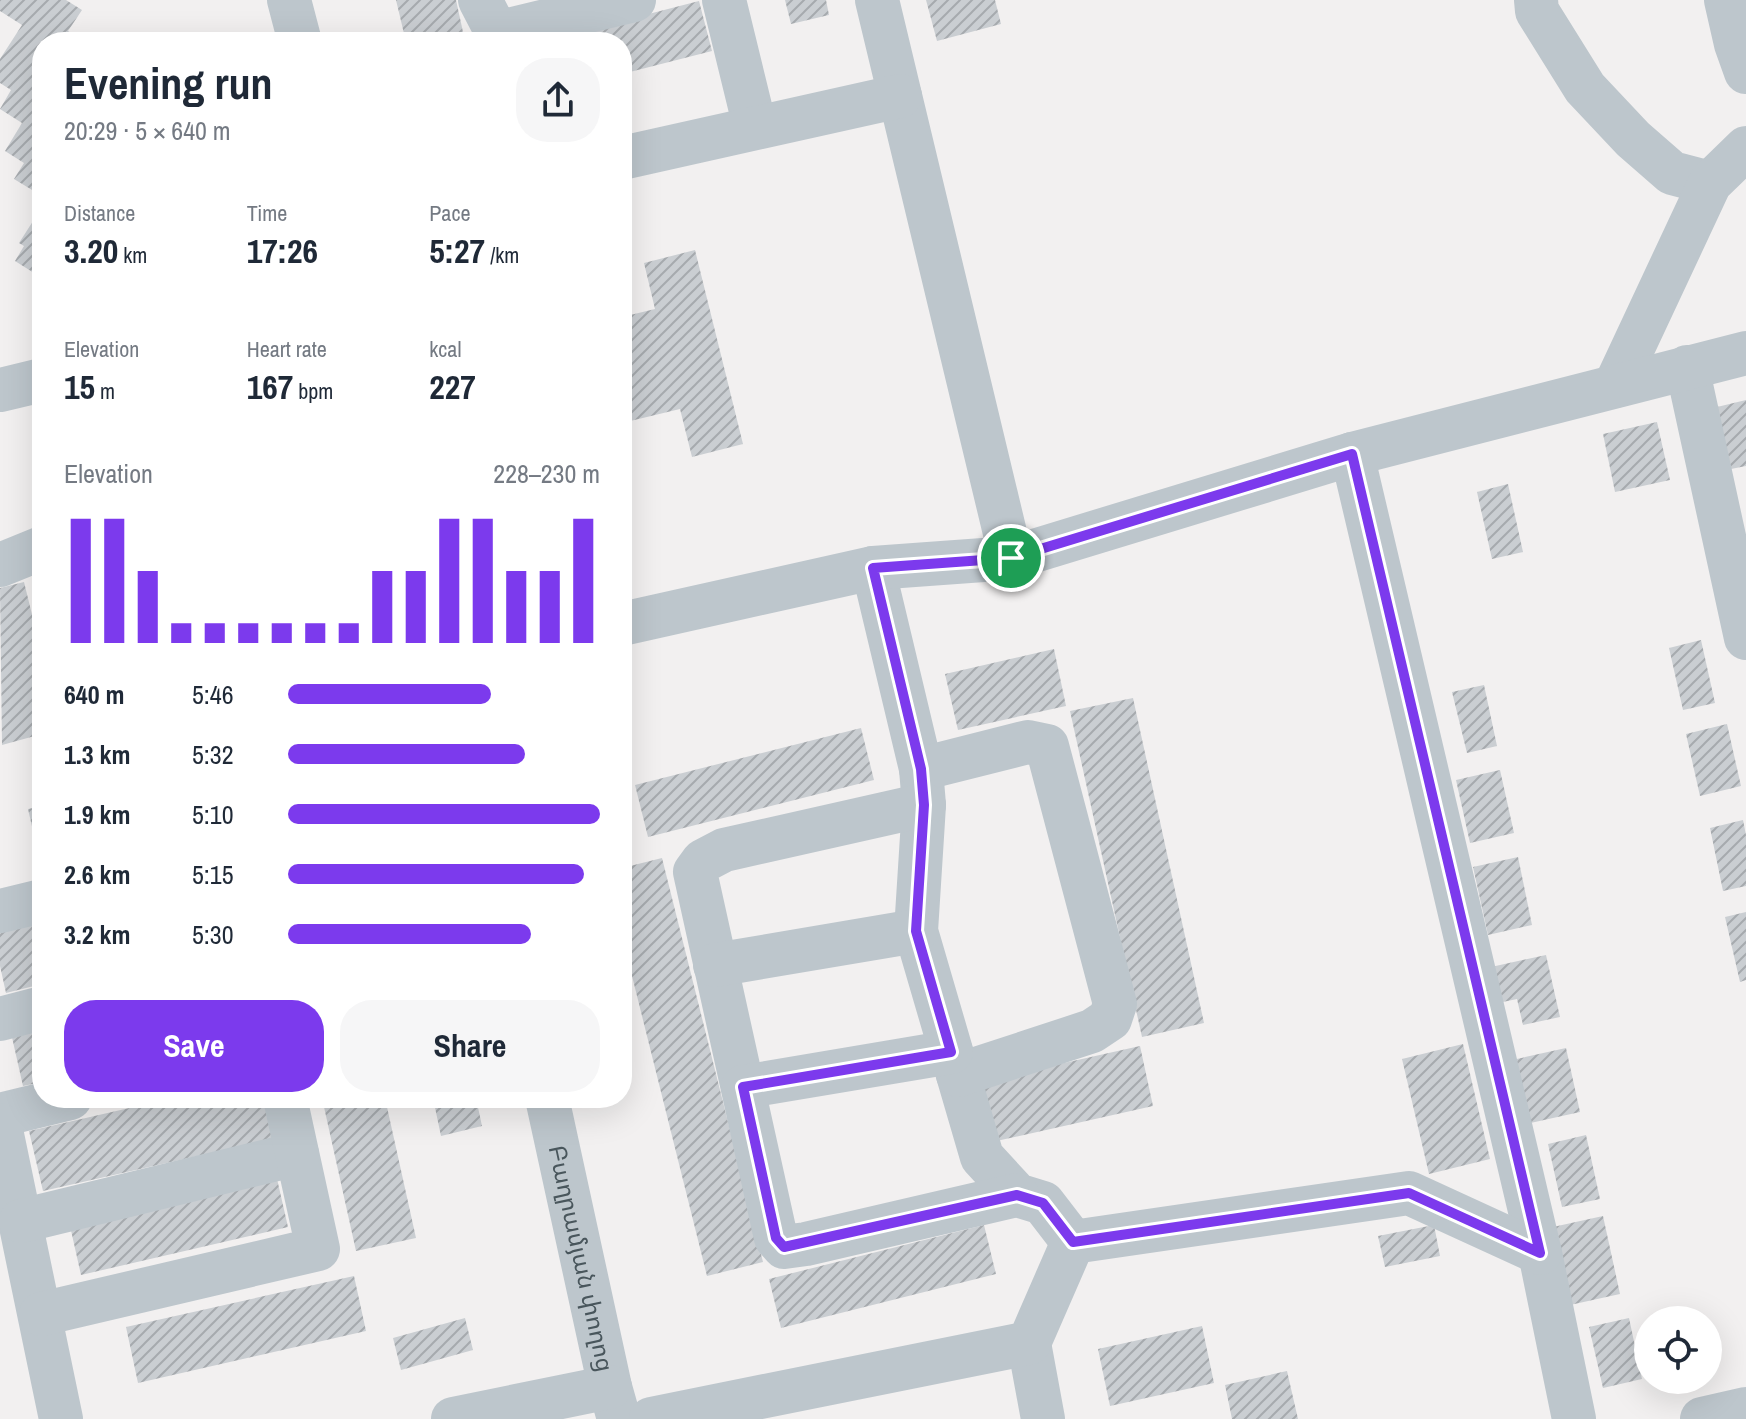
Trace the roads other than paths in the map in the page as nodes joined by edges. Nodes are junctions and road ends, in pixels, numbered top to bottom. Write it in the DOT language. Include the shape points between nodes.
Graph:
graph roads {
  1 [pos="289,0"];
  2 [pos="480,0"];
  3 [pos="634,0"];
  4 [pos="724,0"];
  5 [pos="877,0"];
  6 [pos="1536,0"];
  7 [pos="1726,0"];
  8 [pos="297,32"];
  9 [pos="1746,72"];
  10 [pos="900,96"];
  11 [pos="755,127"];
  12 [pos="1746,148"];
  13 [pos="632,156"];
  14 [pos="1710,183"];
  15 [pos="1746,353"];
  16 [pos="1687,367"];
  17 [pos="32,382"];
  18 [pos="1615,386"];
  19 [pos="0,390"];
  20 [pos="1352,454"];
  21 [pos="32,552"];
  22 [pos="1011,558"];
  23 [pos="0,565"];
  24 [pos="873,568"];
  25 [pos="632,622"];
  26 [pos="1746,638"];
  27 [pos="923,787"];
  28 [pos="32,903"];
  29 [pos="0,911"];
  30 [pos="916,931"];
  31 [pos="715,965"];
  32 [pos="32,1011"];
  33 [pos="0,1019"];
  34 [pos="955,1064"];
  35 [pos="743,1087"];
  36 [pos="32,1107"];
  37 [pos="287,1108"];
  38 [pos="549,1108"];
  39 [pos="0,1115"];
  40 [pos="0,1125"];
  41 [pos="297,1154"];
  42 [pos="1017,1195"];
  43 [pos="21,1221"];
  44 [pos="1073,1242"];
  45 [pos="1540,1253"];
  46 [pos="41,1314"];
  47 [pos="1029,1343"];
  48 [pos="614,1403"];
  49 [pos="1746,1409"];
  50 [pos="61,1419"];
  51 [pos="453,1419"];
  52 [pos="651,1419"];
  53 [pos="1043,1419"];
  54 [pos="1574,1419"];
  55 [pos="1702,1419"];
  1 -- 8 [label="street"];
  2 -- 3 [label="street" via="493,25 504,31"];
  4 -- 11 [label="street"];
  5 -- 10 [label="street"];
  6 -- 14 [label="street" via="1537,11 1585,88 1633,139 1672,173"];
  7 -- 9 [label="street"];
  10 -- 11 [label="street"];
  10 -- 22 [label="street"];
  11 -- 13 [label="street"];
  12 -- 14 [label="street"];
  14 -- 18 [label="street"];
  15 -- 16 [label="street"];
  16 -- 18 [label="street"];
  16 -- 26 [label="street"];
  17 -- 19 [label="street"];
  18 -- 20 [label="street"];
  20 -- 22 [label="street"];
  20 -- 45 [label="street"];
  21 -- 23 [label="street"];
  22 -- 24 [label="street"];
  24 -- 25 [label="street"];
  24 -- 27 [label="street"];
  27 -- 30 [label="street"];
  27 -- 31 [label="street" via="703,861 695,872"];
  27 -- 34 [label="street" via="1028,742 1047,746 1115,1004 1110,1019 1092,1031"];
  28 -- 29 [label="street"];
  30 -- 31 [label="street"];
  30 -- 34 [label="street"];
  31 -- 35 [label="street"];
  32 -- 33 [label="street"];
  34 -- 35 [label="street"];
  34 -- 42 [label="street" via="982,1157"];
  35 -- 42 [label="street" via="776,1238 784,1247"];
  36 -- 39 [label="street"];
  37 -- 41 [label="street"];
  38 -- 48 [label="street, Բաղրամյան փողոց"];
  40 -- 43 [label="street"];
  41 -- 43 [label="street"];
  41 -- 46 [label="street" via="318,1249"];
  42 -- 44 [label="street" via="1043,1203"];
  43 -- 46 [label="street"];
  44 -- 45 [label="street" via="1409,1193"];
  44 -- 47 [label="street"];
  45 -- 54 [label="street"];
  46 -- 50 [label="street"];
  47 -- 52 [label="street"];
  47 -- 53 [label="street"];
  48 -- 51 [label="street"];
  49 -- 55 [label="street"];
}
